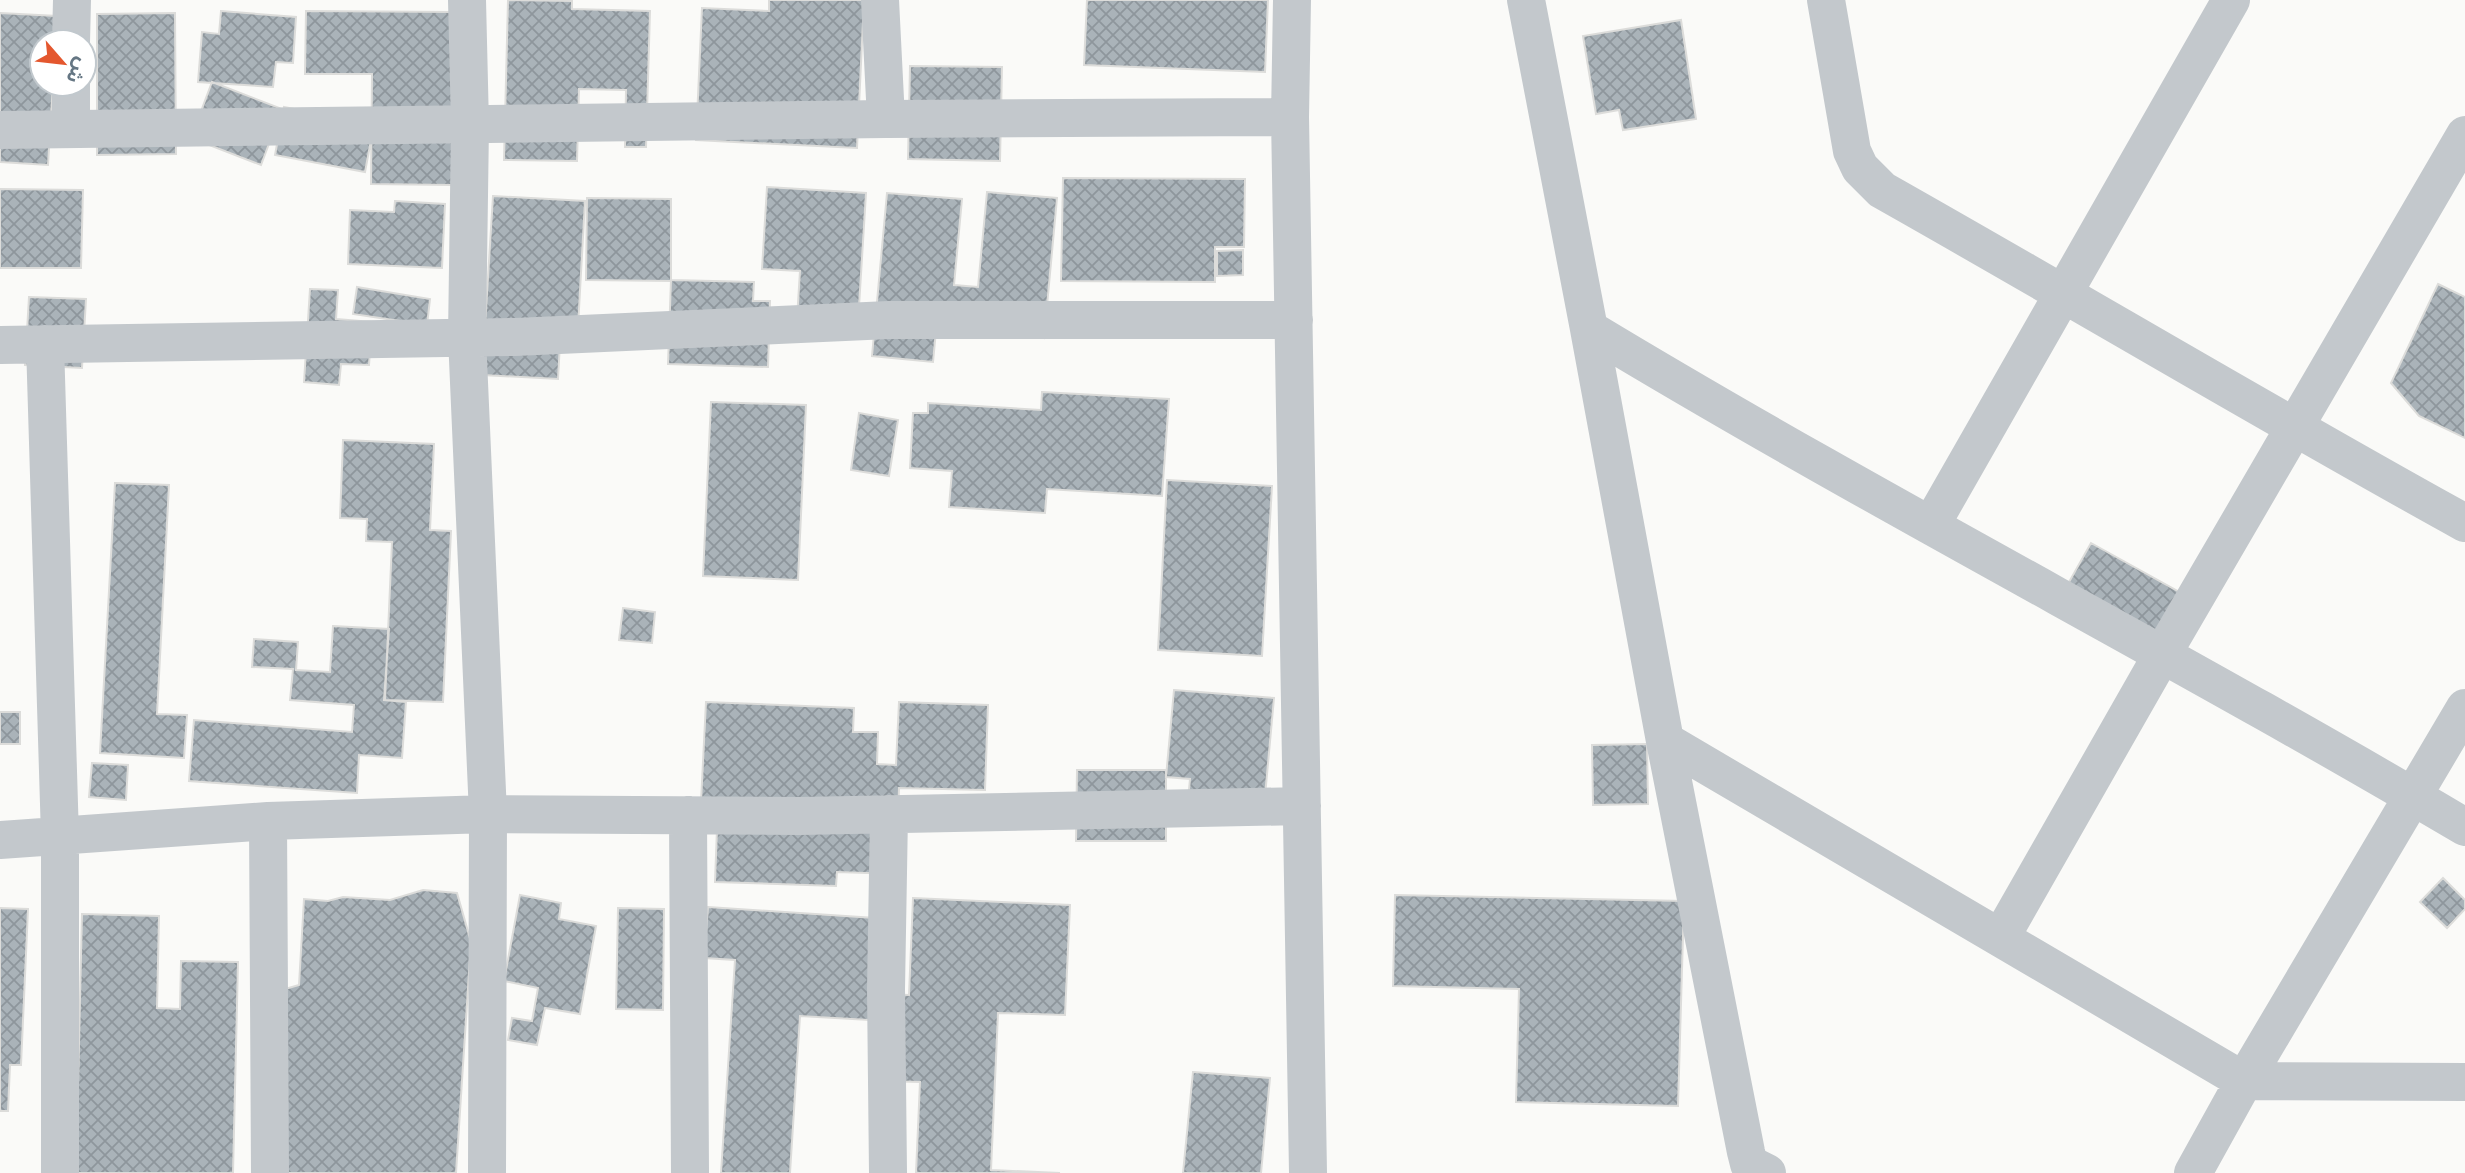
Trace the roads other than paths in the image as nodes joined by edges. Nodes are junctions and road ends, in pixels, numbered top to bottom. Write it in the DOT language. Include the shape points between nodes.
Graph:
graph roads {
  1 [pos="72,0"];
  2 [pos="467,0"];
  3 [pos="880,0"];
  4 [pos="1292,0"];
  5 [pos="1526,0"];
  6 [pos="1826,0"];
  7 [pos="2231,0"];
  8 [pos="71,28"];
  9 [pos="71,98"];
  10 [pos="1290,117"];
  11 [pos="886,119"];
  12 [pos="470,125"];
  13 [pos="71,129"];
  14 [pos="0,130"];
  15 [pos="2465,135"];
  16 [pos="2064,292"];
  17 [pos="1294,320"];
  18 [pos="1590,329"];
  19 [pos="467,337"];
  20 [pos="45,344"];
  21 [pos="0,345"];
  22 [pos="2294,429"];
  23 [pos="2465,523"];
  24 [pos="1931,525"];
  25 [pos="2163,653"];
  26 [pos="2465,708"];
  27 [pos="1665,741"];
  28 [pos="2413,796"];
  29 [pos="1302,806"];
  30 [pos="488,814"];
  31 [pos="889,814"];
  32 [pos="688,815"];
  33 [pos="268,821"];
  34 [pos="2465,827"];
  35 [pos="60,837"];
  36 [pos="0,840"];
  37 [pos="2001,937"];
  38 [pos="2244,1081"];
  39 [pos="2465,1082"];
  40 [pos="1756,1170"];
  41 [pos="60,1173"];
  42 [pos="270,1173"];
  43 [pos="487,1173"];
  44 [pos="690,1173"];
  45 [pos="888,1173"];
  46 [pos="1308,1173"];
  47 [pos="2193,1173"];
  1 -- 8 [label="street"];
  2 -- 12 [label="street"];
  3 -- 11 [label="street"];
  4 -- 10 [label="street"];
  5 -- 18 [label="street"];
  6 -- 16 [label="street" via="1852,151 1860,168 1882,190"];
  7 -- 16 [label="street"];
  9 -- 13 [label="street"];
  10 -- 11 [label="street"];
  10 -- 17 [label="street"];
  11 -- 12 [label="street"];
  12 -- 13 [label="street"];
  12 -- 19 [label="street"];
  13 -- 14 [label="street"];
  15 -- 22 [label="street"];
  16 -- 22 [label="street"];
  16 -- 24 [label="street"];
  17 -- 19 [label="street" via="889,320"];
  17 -- 29 [label="street"];
  18 -- 24 [label="street"];
  18 -- 27 [label="street"];
  19 -- 20 [label="street"];
  19 -- 30 [label="street"];
  20 -- 21 [label="street"];
  20 -- 35 [label="street"];
  22 -- 23 [label="street"];
  22 -- 25 [label="street"];
  24 -- 25 [label="street"];
  25 -- 28 [label="street"];
  25 -- 37 [label="street"];
  26 -- 28 [label="street"];
  27 -- 37 [label="street"];
  27 -- 40 [label="street"];
  28 -- 34 [label="street"];
  28 -- 38 [label="street"];
  29 -- 31 [label="street"];
  29 -- 46 [label="street"];
  30 -- 32 [label="street"];
  30 -- 33 [label="street"];
  30 -- 43 [label="street"];
  31 -- 32 [label="street"];
  31 -- 45 [label="street"];
  32 -- 44 [label="street"];
  33 -- 35 [label="street"];
  33 -- 42 [label="street"];
  35 -- 36 [label="street"];
  35 -- 41 [label="street"];
  37 -- 38 [label="street"];
  38 -- 39 [label="street"];
  38 -- 47 [label="street"];
}
